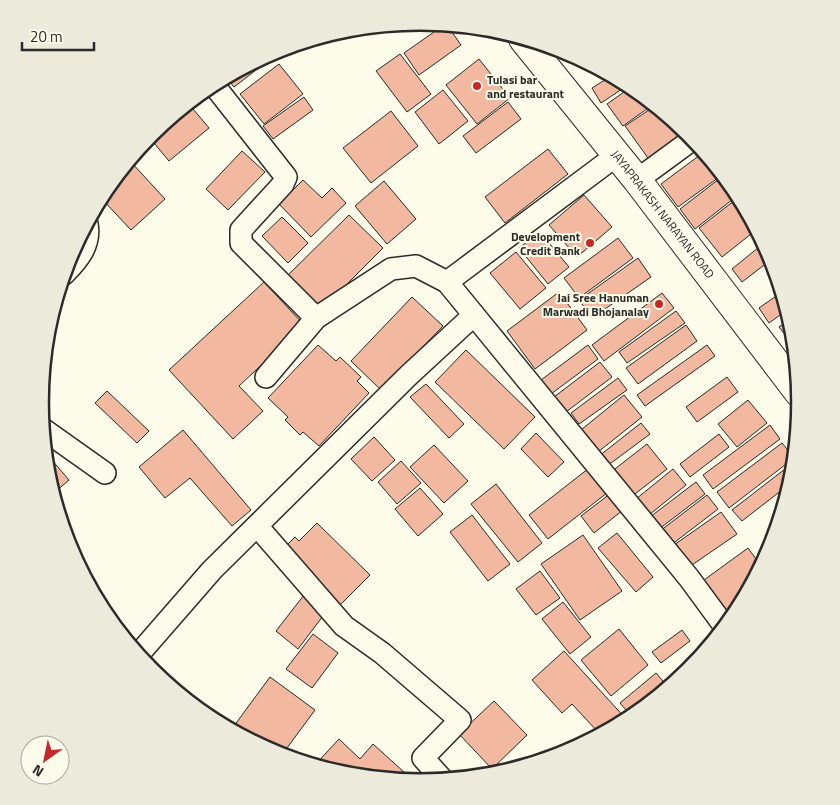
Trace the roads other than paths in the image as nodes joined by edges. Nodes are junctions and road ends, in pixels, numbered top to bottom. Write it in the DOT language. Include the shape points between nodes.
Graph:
graph roads {
  1 [pos="532,49"];
  2 [pos="219,91"];
  3 [pos="686,144"];
  4 [pos="617,155"];
  5 [pos="637,180"];
  6 [pos="89,235"];
  7 [pos="76,262"];
  8 [pos="447,282"];
  9 [pos="474,315"];
  10 [pos="316,318"];
  11 [pos="266,377"];
  12 [pos="790,381"];
  13 [pos="51,434"];
  14 [pos="104,473"];
  15 [pos="257,526"];
  16 [pos="721,621"];
  17 [pos="143,649"];
  18 [pos="437,773"];
  1 -- 4 [label="street, JAYAPRAKASH NARAYAN ROAD"];
  2 -- 10 [label="street" via="286,177 241,230 241,243"];
  3 -- 5 [label="street"];
  4 -- 5 [label="street, JAYAPRAKASH NARAYAN ROAD"];
  4 -- 8 [label="street"];
  5 -- 12 [label="street, JAYAPRAKASH NARAYAN ROAD"];
  6 -- 7 [label="street"];
  8 -- 9 [label="street"];
  8 -- 10 [label="street" via="416,266 391,269"];
  9 -- 15 [label="street"];
  9 -- 16 [label="street" via="677,563"];
  10 -- 11 [label="street"];
  13 -- 14 [label="street"];
  15 -- 17 [label="street" via="212,570"];
  15 -- 18 [label="street" via="344,626 382,653 460,720 423,758"];
}
